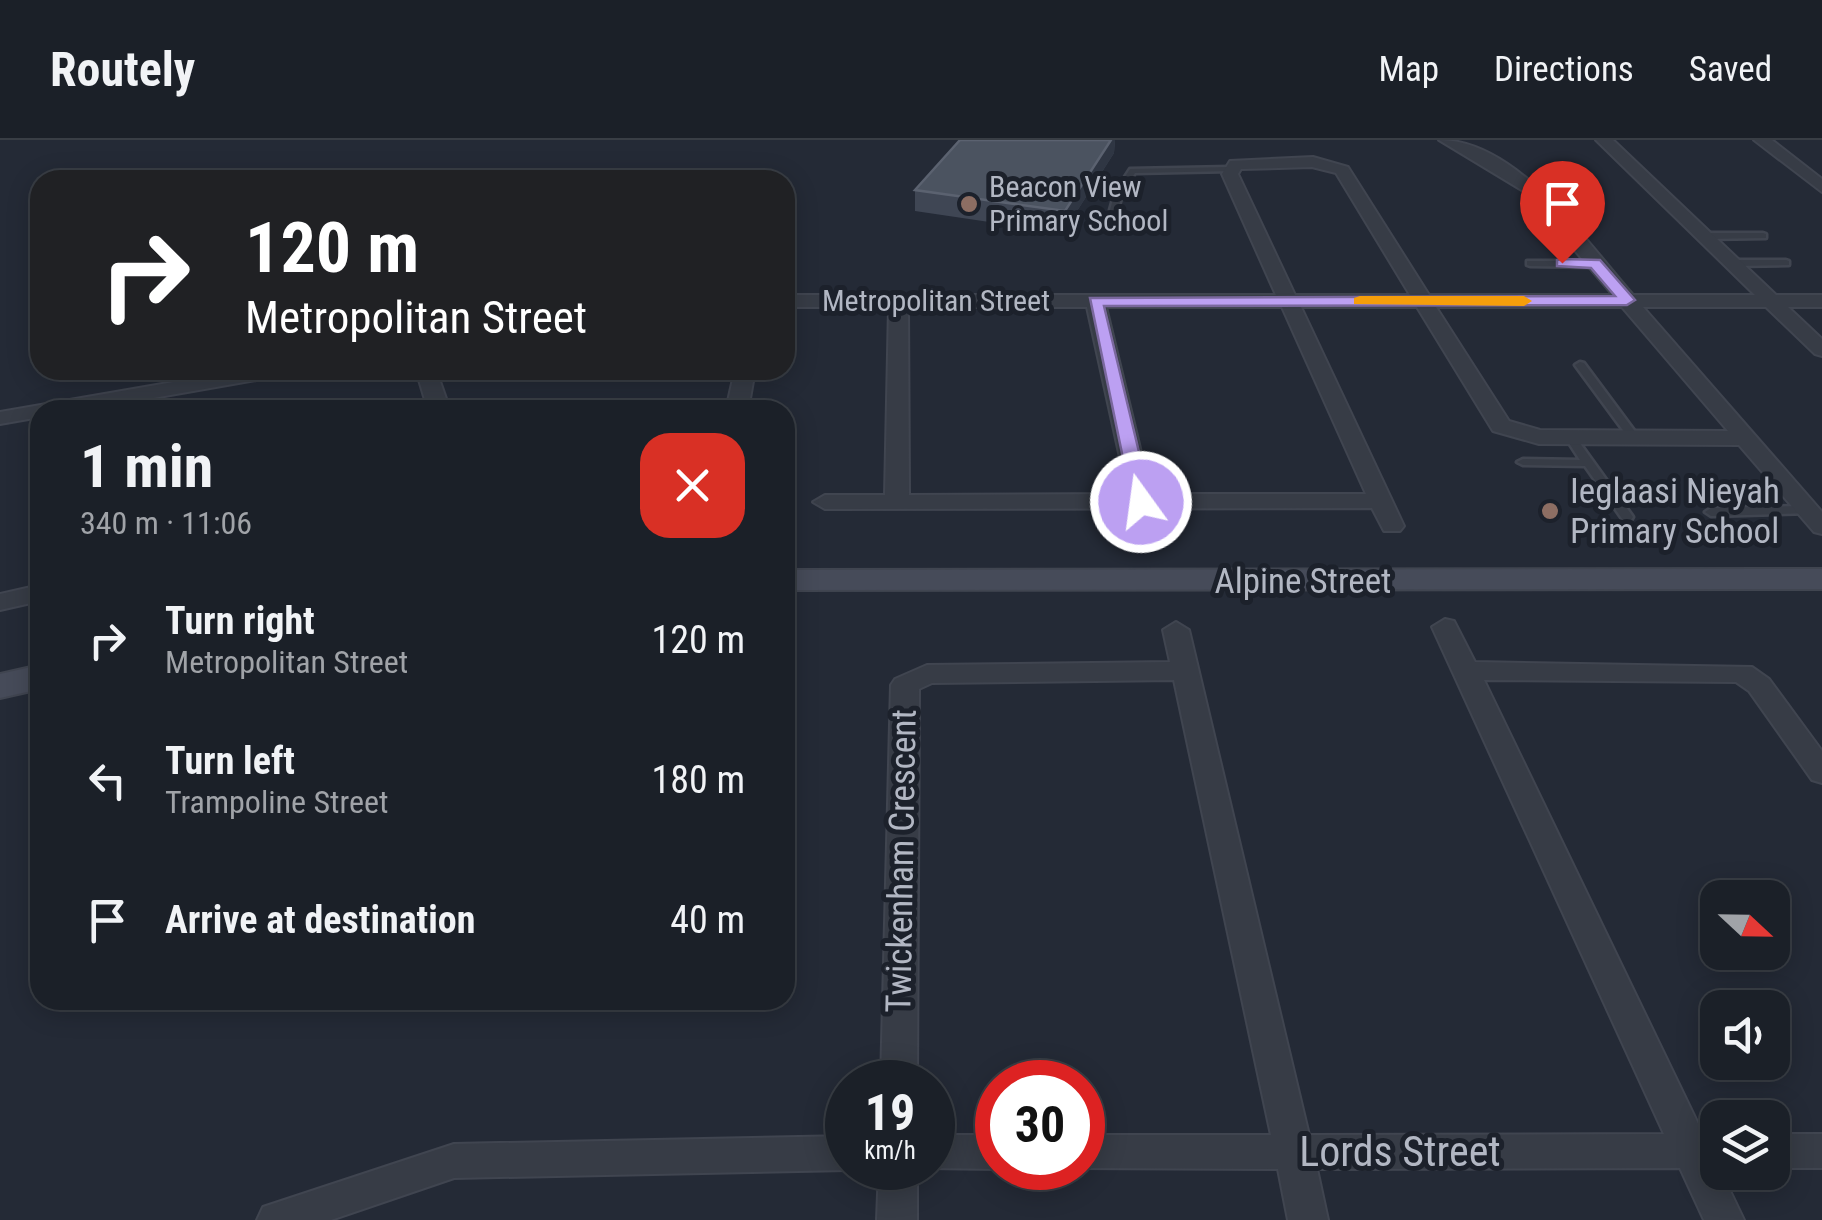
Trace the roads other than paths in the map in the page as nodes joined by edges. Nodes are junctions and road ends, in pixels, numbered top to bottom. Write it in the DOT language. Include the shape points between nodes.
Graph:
graph roads {
  1 [pos="1447,140"];
  2 [pos="1604,140"];
  3 [pos="1762,140"];
  4 [pos="1230,169"];
  5 [pos="1822,187"];
  6 [pos="1114,210"];
  7 [pos="1705,236"];
  8 [pos="1763,236"];
  9 [pos="1530,263"];
  10 [pos="1733,263"];
  11 [pos="1786,263"];
  12 [pos="1595,264"];
  13 [pos="795,300"];
  14 [pos="1627,300"];
  15 [pos="898,301"];
  16 [pos="1095,301"];
  17 [pos="1291,301"];
  18 [pos="1422,301"];
  19 [pos="1772,301"];
  20 [pos="1822,301"];
  21 [pos="1822,350"];
  22 [pos="1580,365"];
  23 [pos="245,380"];
  24 [pos="142,400"];
  25 [pos="30,413"];
  26 [pos="0,418"];
  27 [pos="1570,438"];
  28 [pos="1745,438"];
  29 [pos="1634,439"];
  30 [pos="1523,462"];
  31 [pos="1588,463"];
  32 [pos="1381,501"];
  33 [pos="825,502"];
  34 [pos="897,502"];
  35 [pos="1141,502"];
  36 [pos="1712,512"];
  37 [pos="1627,517"];
  38 [pos="1815,518"];
  39 [pos="1392,526"];
  40 [pos="1822,579"];
  41 [pos="795,580"];
  42 [pos="30,595"];
  43 [pos="0,602"];
  44 [pos="1446,627"];
  45 [pos="1176,630"];
  46 [pos="1465,670"];
  47 [pos="1186,672"];
  48 [pos="30,679"];
  49 [pos="0,686"];
  50 [pos="1822,773"];
  51 [pos="898,1060"];
  52 [pos="1700,1143"];
  53 [pos="1700,1151"];
  54 [pos="1790,1151"];
  55 [pos="1822,1151"];
  56 [pos="1105,1152"];
  57 [pos="1292,1152"];
  58 [pos="825,1153"];
  59 [pos="898,1190"];
  60 [pos="1715,1190"];
  61 [pos="277,1220"];
  62 [pos="898,1220"];
  63 [pos="1308,1220"];
  64 [pos="1724,1220"];
  1 -- 12 [label="street" via="1520,180"];
  2 -- 7 [label="street"];
  3 -- 5 [label="street"];
  4 -- 6 [label="lane" via="1133,171"];
  4 -- 17 [label="street"];
  4 -- 18 [label="street" via="1313,162 1342,170"];
  7 -- 8 [label="lane"];
  7 -- 10 [label="street"];
  9 -- 12 [label="lane"];
  10 -- 11 [label="lane"];
  10 -- 19 [label="street"];
  12 -- 14 [label="street"];
  13 -- 15 [label="street, Metropolitan Street"];
  14 -- 18 [label="street, Metropolitan Street"];
  14 -- 19 [label="street, Metropolitan Street"];
  14 -- 28 [label="street"];
  15 -- 16 [label="street, Metropolitan Street"];
  15 -- 34 [label="street"];
  16 -- 17 [label="street, Metropolitan Street"];
  16 -- 35 [label="street"];
  17 -- 18 [label="street, Metropolitan Street"];
  17 -- 32 [label="street"];
  18 -- 27 [label="street" via="1501,426"];
  19 -- 20 [label="street, Metropolitan Street"];
  19 -- 21 [label="street"];
  22 -- 29 [label="lane"];
  23 -- 24 [label="street"];
  25 -- 26 [label="street"];
  27 -- 29 [label="street"];
  27 -- 31 [label="lane"];
  28 -- 29 [label="street"];
  28 -- 38 [label="street"];
  30 -- 31 [label="lane"];
  31 -- 37 [label="lane"];
  32 -- 35 [label="street"];
  32 -- 39 [label="street"];
  33 -- 34 [label="street"];
  34 -- 35 [label="street"];
  36 -- 38 [label="lane"];
  40 -- 41 [label="street, Alpine Street"];
  42 -- 43 [label="street"];
  44 -- 46 [label="street"];
  45 -- 47 [label="street"];
  46 -- 50 [label="street" via="1742,673 1760,685"];
  46 -- 52 [label="street"];
  47 -- 51 [label="street, Twickenham Crescent" via="927,674 905,685"];
  47 -- 57 [label="street"];
  48 -- 49 [label="street"];
  53 -- 57 [label="street, Lords Street"];
  54 -- 55 [label="street"];
  56 -- 57 [label="street, Lords Street"];
  57 -- 63 [label="street"];
  58 -- 61 [label="street" via="454,1161"];
  59 -- 62 [label="street"];
  60 -- 64 [label="street"];
}
